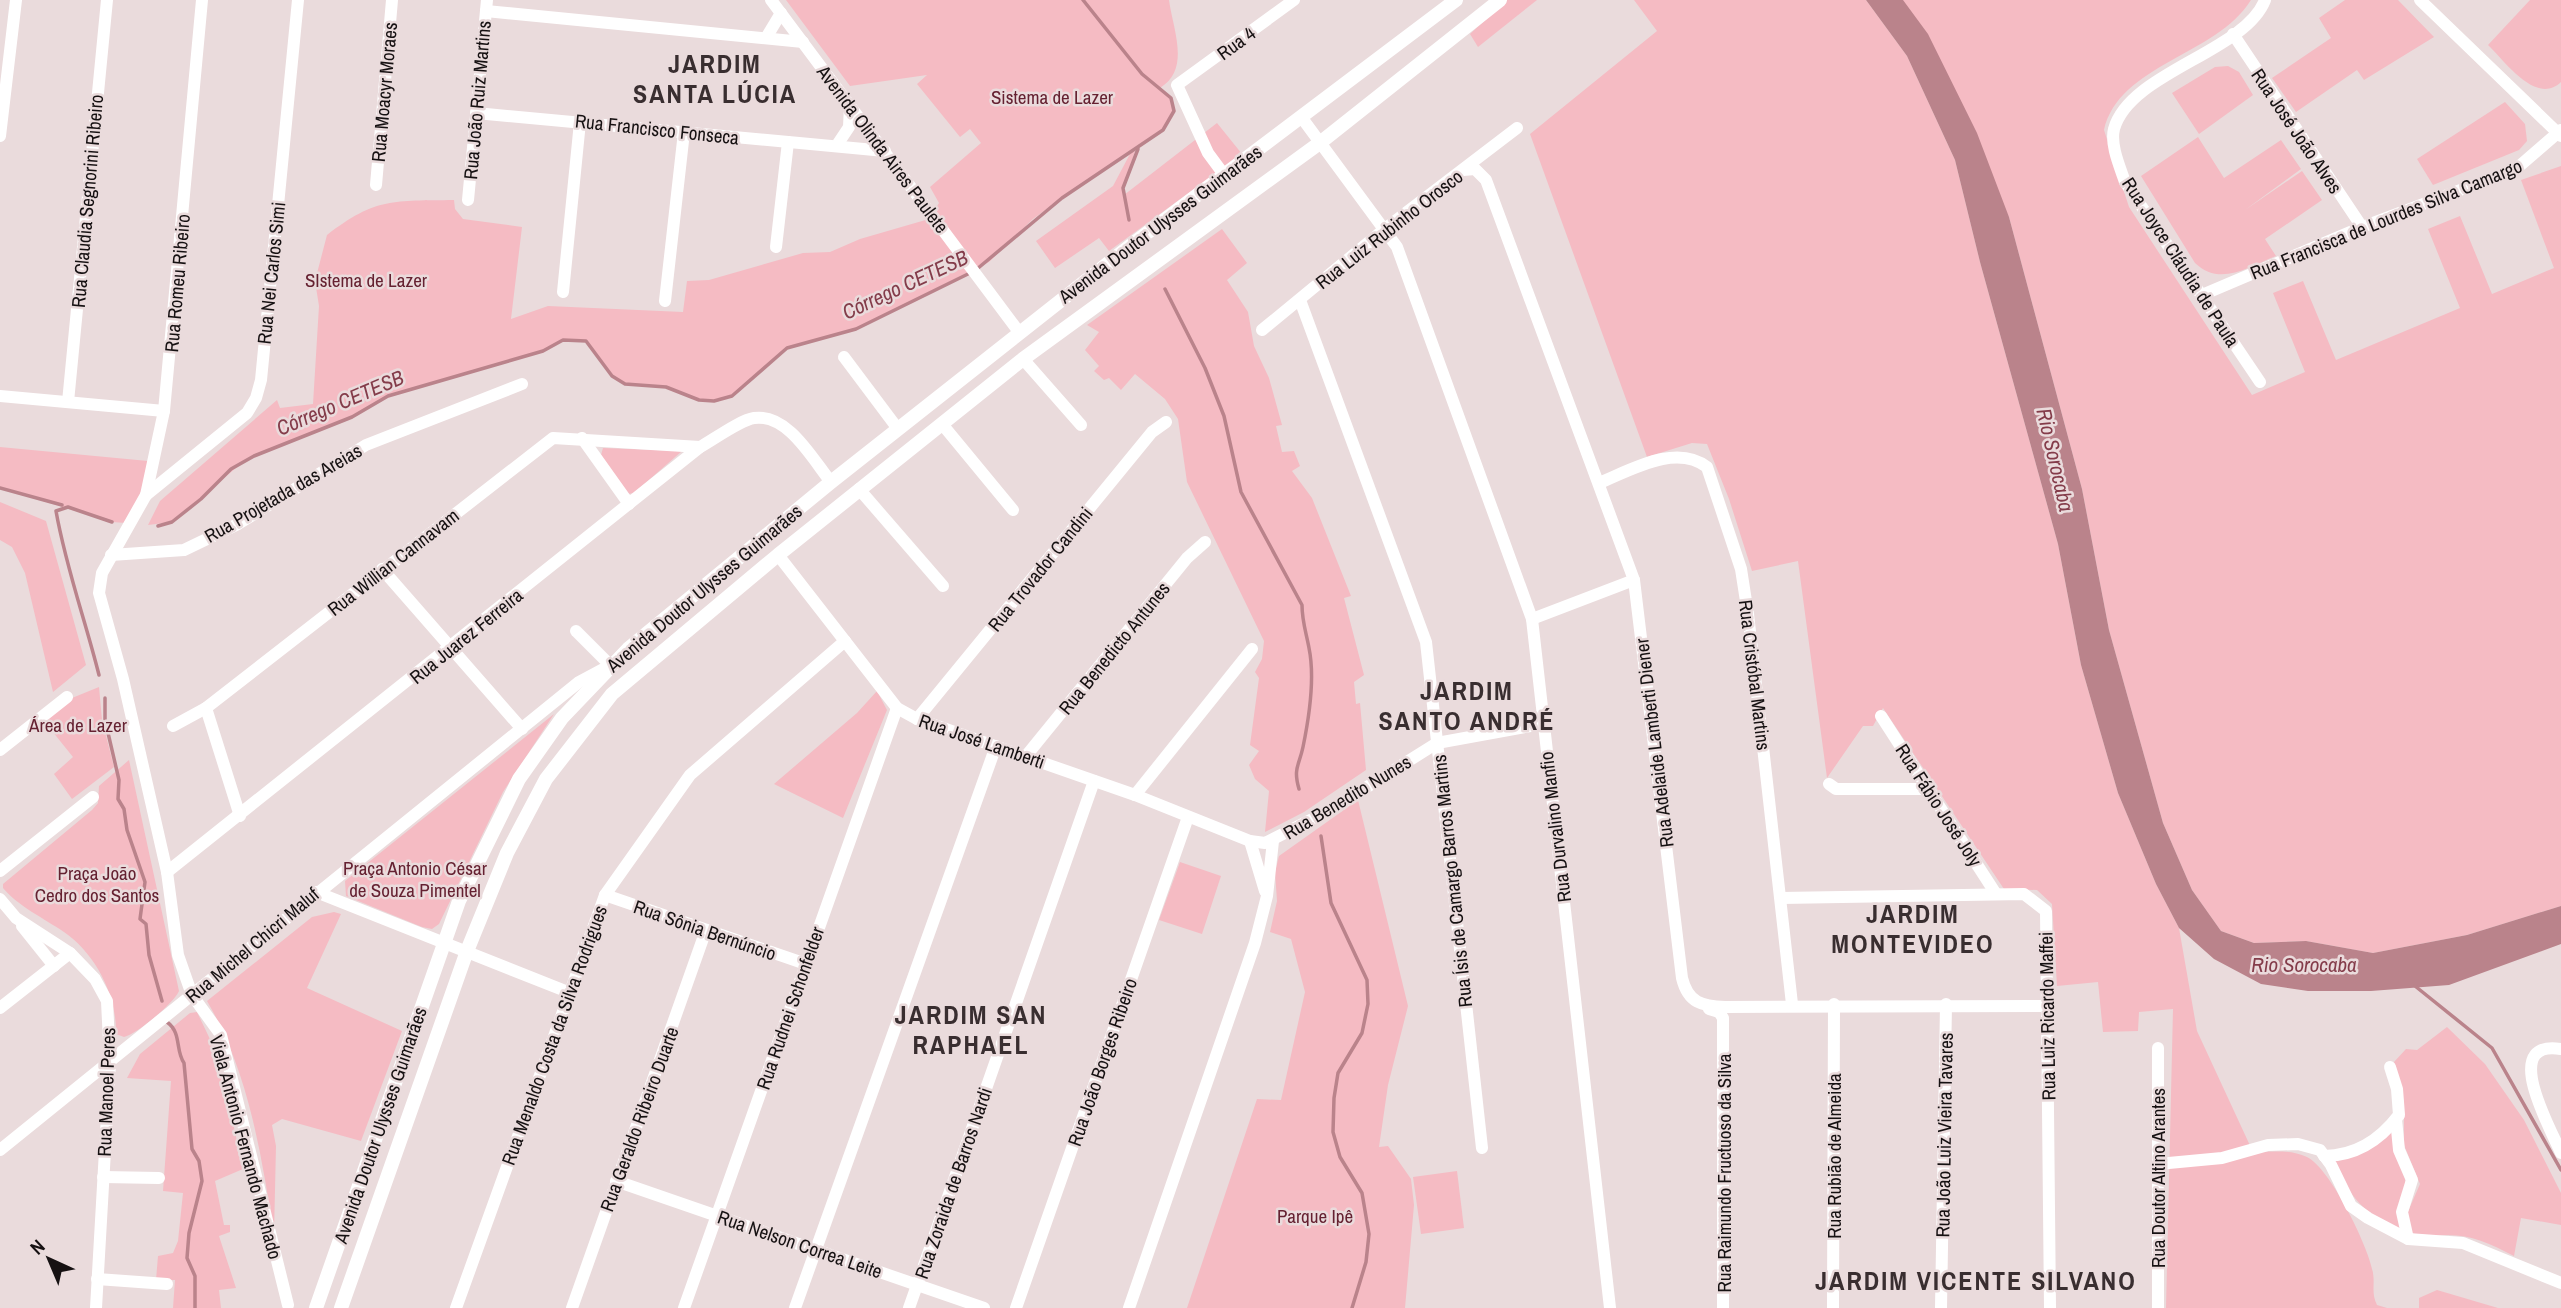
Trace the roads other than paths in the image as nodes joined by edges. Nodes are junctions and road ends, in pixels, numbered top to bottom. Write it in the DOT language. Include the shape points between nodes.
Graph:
graph roads {
  1 [pos="16,0"];
  2 [pos="107,0"];
  3 [pos="202,0"];
  4 [pos="298,0"];
  5 [pos="392,0"];
  6 [pos="771,0"];
  7 [pos="1294,0"];
  8 [pos="1456,0"];
  9 [pos="1500,0"];
  10 [pos="2265,0"];
  11 [pos="2420,0"];
  12 [pos="486,6"];
  13 [pos="781,13"];
  14 [pos="2232,34"];
  15 [pos="766,38"];
  16 [pos="803,42"];
  17 [pos="850,105"];
  18 [pos="476,113"];
  19 [pos="1302,118"];
  20 [pos="580,122"];
  21 [pos="1517,128"];
  22 [pos="684,132"];
  23 [pos="2560,133"];
  24 [pos="0,136"];
  25 [pos="788,142"];
  26 [pos="1321,142"];
  27 [pos="837,145"];
  28 [pos="885,150"];
  29 [pos="1484,154"];
  30 [pos="1463,170"];
  31 [pos="1225,176"];
  32 [pos="1484,176"];
  33 [pos="376,185"];
  34 [pos="468,200"];
  35 [pos="2362,227"];
  36 [pos="1386,228"];
  37 [pos="776,247"];
  38 [pos="563,292"];
  39 [pos="2202,295"];
  40 [pos="665,300"];
  41 [pos="1300,300"];
  42 [pos="1262,330"];
  43 [pos="1019,332"];
  44 [pos="1040,347"];
  45 [pos="844,357"];
  46 [pos="1023,359"];
  47 [pos="2260,382"];
  48 [pos="522,384"];
  49 [pos="0,396"];
  50 [pos="68,402"];
  51 [pos="164,411"];
  52 [pos="1166,422"];
  53 [pos="942,424"];
  54 [pos="1081,425"];
  55 [pos="898,429"];
  56 [pos="582,438"];
  57 [pos="700,447"];
  58 [pos="831,482"];
  59 [pos="1599,483"];
  60 [pos="859,489"];
  61 [pos="144,498"];
  62 [pos="629,504"];
  63 [pos="1013,510"];
  64 [pos="1206,542"];
  65 [pos="111,555"];
  66 [pos="778,555"];
  67 [pos="382,569"];
  68 [pos="1634,580"];
  69 [pos="943,586"];
  70 [pos="1532,619"];
  71 [pos="576,631"];
  72 [pos="845,641"];
  73 [pos="450,649"];
  74 [pos="1252,649"];
  75 [pos="609,666"];
  76 [pos="67,697"];
  77 [pos="206,708"];
  78 [pos="897,708"];
  79 [pos="1881,716"];
  80 [pos="917,719"];
  81 [pos="1542,724"];
  82 [pos="173,726"];
  83 [pos="522,729"];
  84 [pos="1437,743"];
  85 [pos="996,746"];
  86 [pos="0,750"];
  87 [pos="1026,756"];
  88 [pos="1094,780"];
  89 [pos="1829,784"];
  90 [pos="1929,789"];
  91 [pos="1135,795"];
  92 [pos="93,797"];
  93 [pos="240,817"];
  94 [pos="1188,817"];
  95 [pos="1250,841"];
  96 [pos="1273,841"];
  97 [pos="0,871"];
  98 [pos="167,872"];
  99 [pos="316,892"];
  100 [pos="1996,894"];
  101 [pos="605,895"];
  102 [pos="1267,896"];
  103 [pos="1781,898"];
  104 [pos="0,899"];
  105 [pos="16,918"];
  106 [pos="706,930"];
  107 [pos="443,942"];
  108 [pos="467,951"];
  109 [pos="70,953"];
  110 [pos="806,964"];
  111 [pos="54,966"];
  112 [pos="568,992"];
  113 [pos="192,995"];
  114 [pos="1791,1004"];
  115 [pos="1834,1004"];
  116 [pos="1946,1004"];
  117 [pos="1701,1006"];
  118 [pos="1746,1006"];
  119 [pos="2048,1006"];
  120 [pos="0,1008"];
  121 [pos="1724,1038"];
  122 [pos="2158,1048"];
  123 [pos="2561,1049"];
  124 [pos="110,1063"];
  125 [pos="2390,1067"];
  126 [pos="2396,1119"];
  127 [pos="1482,1148"];
  128 [pos="0,1150"];
  129 [pos="2561,1153"];
  130 [pos="2324,1156"];
  131 [pos="2158,1164"];
  132 [pos="103,1177"];
  133 [pos="159,1178"];
  134 [pos="616,1181"];
  135 [pos="717,1216"];
  136 [pos="2408,1239"];
  137 [pos="815,1250"];
  138 [pos="97,1279"];
  139 [pos="2561,1283"];
  140 [pos="167,1284"];
  141 [pos="918,1285"];
  142 [pos="288,1305"];
  143 [pos="96,1308"];
  144 [pos="316,1308"];
  145 [pos="341,1308"];
  146 [pos="456,1308"];
  147 [pos="572,1308"];
  148 [pos="684,1308"];
  149 [pos="795,1308"];
  150 [pos="909,1308"];
  151 [pos="984,1308"];
  152 [pos="1016,1308"];
  153 [pos="1129,1308"];
  154 [pos="1610,1308"];
  155 [pos="1723,1308"];
  156 [pos="1833,1308"];
  157 [pos="1941,1308"];
  158 [pos="2050,1308"];
  159 [pos="2158,1308"];
  1 -- 24 [label="street"];
  2 -- 50 [label="street, Rua Claudia Segnorini Ribeiro"];
  3 -- 51 [label="street, Rua Romeu Ribeiro"];
  4 -- 61 [label="street, Rua Nei Carlos Simi" via="256,398 247,413"];
  5 -- 33 [label="street, Rua Moacyr Moraes"];
  6 -- 13 [label="street, Avenida Olinda Aires Paulete"];
  7 -- 31 [label="street, Rua 4" via="1177,85 1208,153"];
  8 -- 19 [label="main road, Avenida Doutor Ulysses Guimarães"];
  9 -- 26 [label="main road, Avenida Doutor Ulysses Guimarães"];
  10 -- 14 [label="street, Rua Joyce Cláudia de Paula" via="2255,18"];
  11 -- 23 [label="street"];
  12 -- 15 [label="street"];
  12 -- 18 [label="street, Rua João Ruiz Martins"];
  13 -- 15 [label="street"];
  13 -- 16 [label="street, Avenida Olinda Aires Paulete"];
  14 -- 35 [label="street, Rua José João Alves"];
  14 -- 39 [label="street, Rua Joyce Cláudia de Paula" via="2128,106 2114,130 2125,182"];
  15 -- 16 [label="street"];
  16 -- 17 [label="street, Avenida Olinda Aires Paulete"];
  17 -- 27 [label="street" via="849,127"];
  17 -- 28 [label="street, Avenida Olinda Aires Paulete"];
  18 -- 20 [label="street, Rua Francisco Fonseca"];
  18 -- 34 [label="street, Rua João Ruiz Martins"];
  19 -- 26 [label="street"];
  19 -- 31 [label="main road, Avenida Doutor Ulysses Guimarães"];
  20 -- 22 [label="street, Rua Francisco Fonseca"];
  20 -- 38 [label="street"];
  21 -- 29 [label="street, Rua Luiz Rubinho Orosco"];
  22 -- 25 [label="street, Rua Francisco Fonseca"];
  22 -- 40 [label="street"];
  23 -- 35 [label="street, Rua Francisca de Lourdes Silva Camargo" via="2516,169"];
  25 -- 27 [label="street, Rua Francisco Fonseca"];
  25 -- 37 [label="street"];
  26 -- 36 [label="street, Rua Durvalino Manfio"];
  26 -- 44 [label="main road, Avenida Doutor Ulysses Guimarães"];
  27 -- 28 [label="street, Rua Francisco Fonseca"];
  28 -- 43 [label="street, Avenida Olinda Aires Paulete"];
  29 -- 30 [label="street, Rua Luiz Rubinho Orosco"];
  29 -- 32 [label="street"];
  30 -- 32 [label="street" via="1475,169"];
  30 -- 36 [label="street, Rua Luiz Rubinho Orosco"];
  31 -- 43 [label="main road, Avenida Doutor Ulysses Guimarães"];
  32 -- 59 [label="street, Rua Adelaide Lamberti Diener"];
  35 -- 39 [label="street, Rua Francisca de Lourdes Silva Camargo"];
  36 -- 41 [label="street, Rua Luiz Rubinho Orosco"];
  36 -- 70 [label="street, Rua Durvalino Manfio" via="1397,247"];
  39 -- 47 [label="street, Rua Joyce Cláudia de Paula"];
  41 -- 42 [label="street, Rua Luiz Rubinho Orosco"];
  41 -- 84 [label="street, Rua Ísis de Camargo Barros Martins" via="1426,642"];
  43 -- 44 [label="main road"];
  43 -- 55 [label="main road, Avenida Doutor Ulysses Guimarães"];
  44 -- 46 [label="main road, Avenida Doutor Ulysses Guimarães"];
  45 -- 55 [label="street"];
  46 -- 53 [label="main road, Avenida Doutor Ulysses Guimarães"];
  46 -- 54 [label="street"];
  48 -- 65 [label="street, Rua Projetada das Areias" via="366,444 238,524 184,550"];
  49 -- 50 [label="street"];
  50 -- 51 [label="street"];
  51 -- 61 [label="street, Rua Romeu Ribeiro"];
  52 -- 80 [label="street, Rua Trovador Candini" via="1152,432"];
  53 -- 60 [label="main road, Avenida Doutor Ulysses Guimarães"];
  53 -- 63 [label="street"];
  55 -- 58 [label="main road, Avenida Doutor Ulysses Guimarães"];
  56 -- 57 [label="street, Rua Willian Cannavam"];
  56 -- 62 [label="street"];
  56 -- 67 [label="street, Rua Willian Cannavam" via="553,438"];
  57 -- 58 [label="street, Rua Juarez Ferreira" via="753,418 772,421 789,431"];
  57 -- 62 [label="street, Rua Juarez Ferreira"];
  58 -- 75 [label="main road, Avenida Doutor Ulysses Guimarães"];
  59 -- 68 [label="street, Rua Adelaide Lamberti Diener"];
  59 -- 103 [label="street, Rua Cristóbal Martins" via="1676,455 1695,458 1707,467 1741,569"];
  60 -- 66 [label="main road, Avenida Doutor Ulysses Guimarães"];
  60 -- 69 [label="street"];
  61 -- 65 [label="street, Rua Romeu Ribeiro"];
  62 -- 73 [label="street, Rua Juarez Ferreira"];
  64 -- 87 [label="street, Rua Benedicto Antunes" via="1187,558"];
  65 -- 98 [label="street" via="99,593"];
  66 -- 72 [label="street, Rua José Lamberti"];
  66 -- 108 [label="main road, Avenida Doutor Ulysses Guimarães" via="639,670 590,720 546,779 508,853"];
  67 -- 73 [label="street"];
  67 -- 77 [label="street, Rua Willian Cannavam"];
  68 -- 70 [label="street"];
  68 -- 117 [label="street, Rua Adelaide Lamberti Diener" via="1682,978"];
  70 -- 81 [label="street, Rua Durvalino Manfio"];
  71 -- 75 [label="street"];
  72 -- 78 [label="street, Rua José Lamberti"];
  72 -- 101 [label="street, Rua Menaldo Costa da Silva Rodrigues" via="690,775"];
  73 -- 83 [label="street"];
  73 -- 93 [label="street, Rua Juarez Ferreira"];
  74 -- 91 [label="street"];
  75 -- 83 [label="street, Rua Michel Chicri Maluf" via="579,682"];
  75 -- 107 [label="main road, Avenida Doutor Ulysses Guimarães" via="562,718 519,779"];
  76 -- 86 [label="street"];
  77 -- 82 [label="street, Rua Willian Cannavam"];
  77 -- 93 [label="street"];
  78 -- 80 [label="street, Rua José Lamberti"];
  78 -- 110 [label="street, Rua Rudnei Schonfelder"];
  79 -- 90 [label="street, Rua Fábio José Joly"];
  80 -- 85 [label="street, Rua José Lamberti"];
  81 -- 84 [label="street, Rua Benedito Nunes"];
  81 -- 154 [label="street, Rua Durvalino Manfio"];
  83 -- 99 [label="street, Rua Michel Chicri Maluf"];
  84 -- 96 [label="street, Rua Benedito Nunes"];
  84 -- 127 [label="street, Rua Ísis de Camargo Barros Martins"];
  85 -- 87 [label="street, Rua José Lamberti"];
  85 -- 137 [label="street"];
  87 -- 88 [label="street, Rua José Lamberti"];
  88 -- 91 [label="street, Rua José Lamberti"];
  88 -- 141 [label="street, Rua Zoraida de Barros Nardi"];
  89 -- 90 [label="street" via="1836,789"];
  90 -- 100 [label="street, Rua Fábio José Joly"];
  91 -- 94 [label="street, Rua José Lamberti"];
  92 -- 97 [label="street"];
  93 -- 98 [label="street, Rua Juarez Ferreira"];
  94 -- 95 [label="street, Rua José Lamberti"];
  94 -- 152 [label="street, Rua João Borges Ribeiro"];
  95 -- 96 [label="street, Rua José Lamberti"];
  95 -- 102 [label="street"];
  96 -- 102 [label="street"];
  98 -- 113 [label="street" via="178,955"];
  99 -- 107 [label="street"];
  99 -- 113 [label="street, Rua Michel Chicri Maluf"];
  100 -- 103 [label="street, Rua Luiz Ricardo Maffei"];
  100 -- 119 [label="street, Rua Luiz Ricardo Maffei" via="2024,894 2046,911"];
  101 -- 106 [label="street, Rua Sônia Bernúncio"];
  101 -- 112 [label="street, Rua Menaldo Costa da Silva Rodrigues"];
  102 -- 153 [label="street" via="1255,943"];
  103 -- 114 [label="street, Rua Cristóbal Martins"];
  104 -- 105 [label="street, Rua Manoel Peres"];
  105 -- 109 [label="street, Rua Manoel Peres"];
  105 -- 111 [label="street, Rua Manoel Peres"];
  106 -- 110 [label="street, Rua Sônia Bernúncio"];
  106 -- 134 [label="street, Rua Geraldo Ribeiro Duarte"];
  107 -- 108 [label="street"];
  107 -- 144 [label="main road, Avenida Doutor Ulysses Guimarães"];
  108 -- 112 [label="street"];
  108 -- 145 [label="main road, Avenida Doutor Ulysses Guimarães"];
  109 -- 111 [label="street"];
  109 -- 124 [label="street, Rua Manoel Peres" via="95,979 107,1001"];
  110 -- 135 [label="street, Rua Rudnei Schonfelder"];
  111 -- 120 [label="street"];
  112 -- 146 [label="street, Rua Menaldo Costa da Silva Rodrigues"];
  113 -- 124 [label="street, Rua Michel Chicri Maluf"];
  113 -- 142 [label="street, Viela Antonio Fernando Machado" via="221,1035"];
  114 -- 115 [label="street"];
  114 -- 118 [label="street"];
  115 -- 116 [label="street"];
  115 -- 156 [label="street, Rua Rubião de Almeida"];
  116 -- 119 [label="street"];
  116 -- 157 [label="street, Rua João Luiz Vieira Tavares"];
  117 -- 118 [label="street"];
  117 -- 121 [label="street, Rua Raimundo Fructuoso da Silva" via="1722,1015"];
  118 -- 121 [label="street, Rua Raimundo Fructuoso da Silva" via="1725,1023"];
  119 -- 158 [label="street, Rua Luiz Ricardo Maffei"];
  121 -- 155 [label="street, Rua Raimundo Fructuoso da Silva"];
  122 -- 131 [label="street, Rua Doutor Altino Arantes"];
  123 -- 129 [label="street" via="2536,1053 2530,1076"];
  124 -- 128 [label="street, Rua Michel Chicri Maluf"];
  124 -- 132 [label="street, Rua Manoel Peres"];
  125 -- 126 [label="street" via="2399,1105"];
  126 -- 130 [label="street" via="2359,1150"];
  126 -- 136 [label="street" via="2399,1150 2412,1180 2402,1212"];
  130 -- 131 [label="street" via="2320,1150 2298,1144 2268,1145 2222,1158"];
  130 -- 136 [label="street" via="2351,1206"];
  131 -- 159 [label="street, Rua Doutor Altino Arantes"];
  132 -- 133 [label="street"];
  132 -- 138 [label="street, Rua Manoel Peres"];
  134 -- 135 [label="street, Rua Nelson Correa Leite"];
  134 -- 147 [label="street, Rua Geraldo Ribeiro Duarte"];
  135 -- 137 [label="street, Rua Nelson Correa Leite"];
  135 -- 148 [label="street, Rua Rudnei Schonfelder"];
  136 -- 139 [label="street" via="2463,1242"];
  137 -- 141 [label="street, Rua Nelson Correa Leite"];
  137 -- 149 [label="street"];
  138 -- 140 [label="street"];
  138 -- 143 [label="street, Rua Manoel Peres"];
  141 -- 150 [label="street, Rua Zoraida de Barros Nardi"];
  141 -- 151 [label="street, Rua Nelson Correa Leite"];
}
